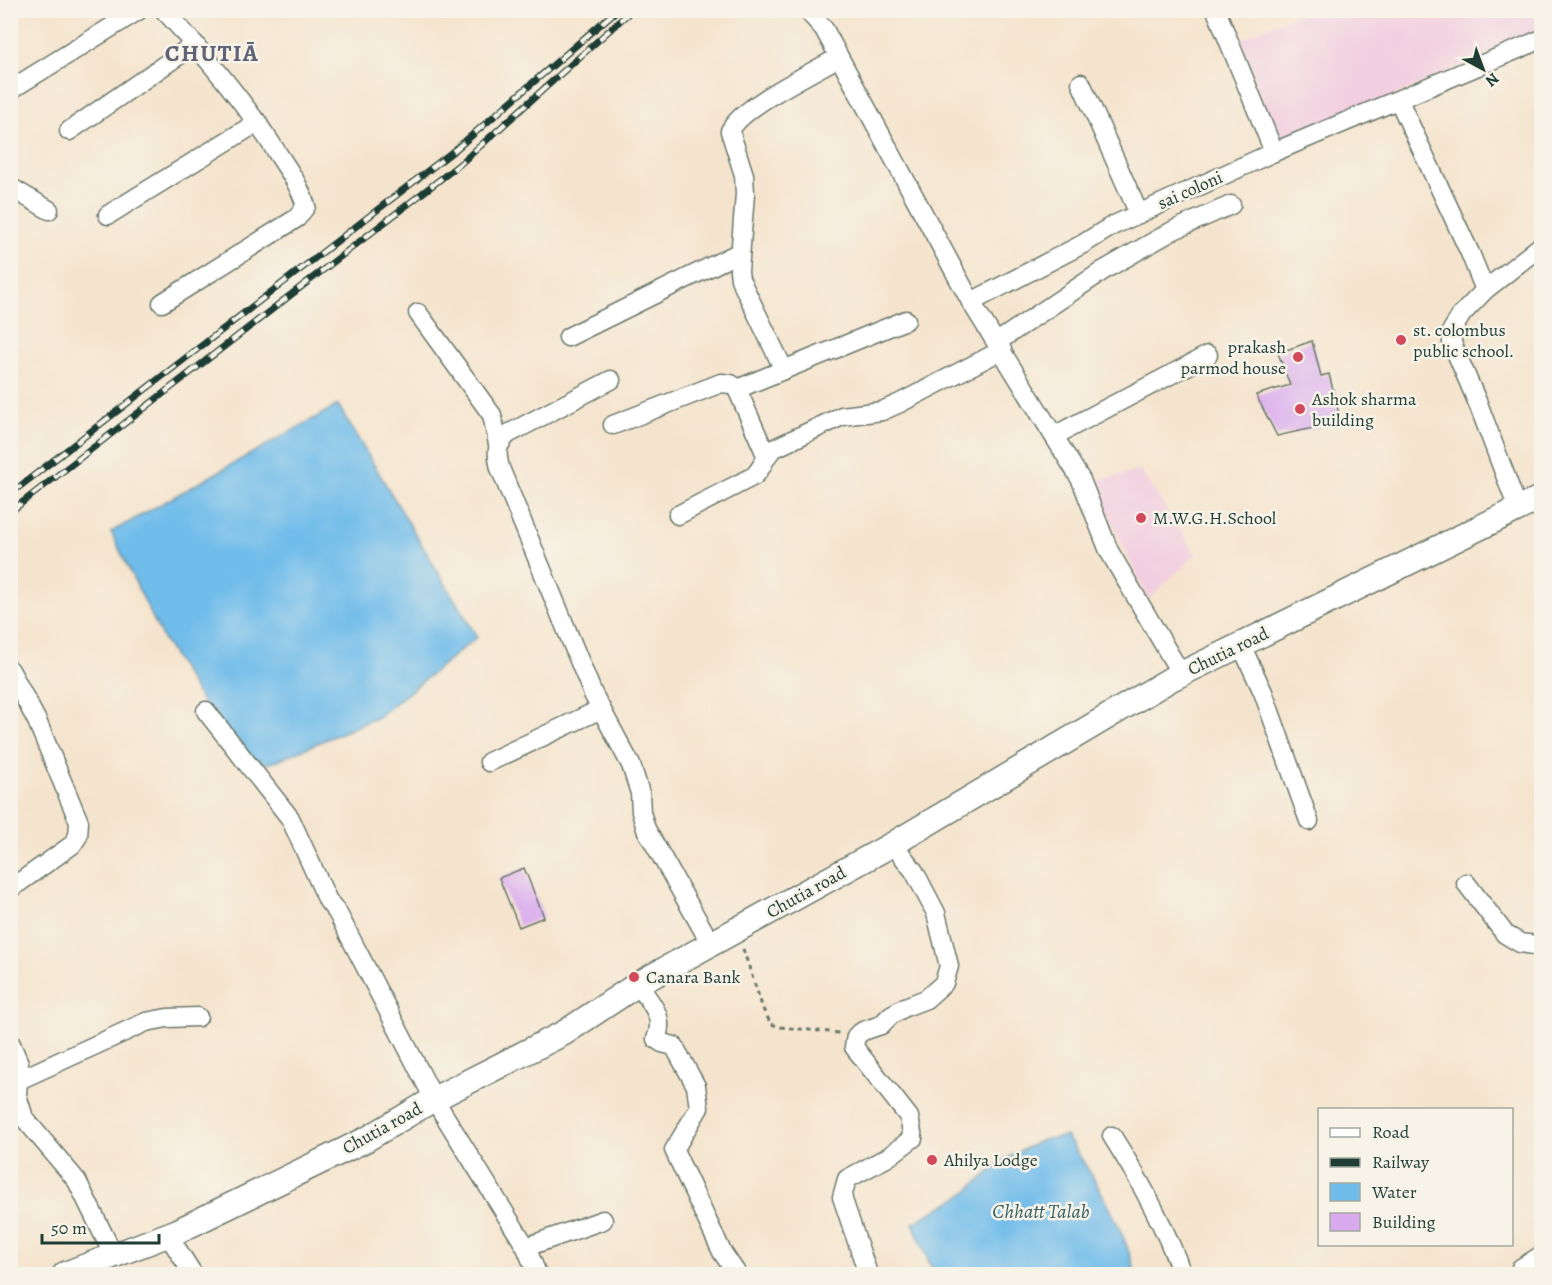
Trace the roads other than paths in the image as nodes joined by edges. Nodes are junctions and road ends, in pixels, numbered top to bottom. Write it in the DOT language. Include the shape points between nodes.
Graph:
graph roads {
  1 [pos="139,10"];
  2 [pos="164,10"];
  3 [pos="807,10"];
  4 [pos="1216,10"];
  5 [pos="1542,39"];
  6 [pos="195,44"];
  7 [pos="839,57"];
  8 [pos="1081,83"];
  9 [pos="10,90"];
  10 [pos="1399,101"];
  11 [pos="258,122"];
  12 [pos="69,130"];
  13 [pos="1274,152"];
  14 [pos="10,187"];
  15 [pos="1231,205"];
  16 [pos="49,210"];
  17 [pos="1139,214"];
  18 [pos="108,215"];
  19 [pos="1542,245"];
  20 [pos="740,252"];
  21 [pos="1485,290"];
  22 [pos="971,302"];
  23 [pos="162,303"];
  24 [pos="418,313"];
  25 [pos="906,320"];
  26 [pos="568,337"];
  27 [pos="999,346"];
  28 [pos="1208,355"];
  29 [pos="784,370"];
  30 [pos="611,380"];
  31 [pos="737,389"];
  32 [pos="613,425"];
  33 [pos="1054,436"];
  34 [pos="498,444"];
  35 [pos="766,455"];
  36 [pos="1542,497"];
  37 [pos="1518,508"];
  38 [pos="678,515"];
  39 [pos="1241,645"];
  40 [pos="10,670"];
  41 [pos="1181,674"];
  42 [pos="601,709"];
  43 [pos="206,711"];
  44 [pos="489,762"];
  45 [pos="1309,821"];
  46 [pos="893,844"];
  47 [pos="1466,883"];
  48 [pos="10,889"];
  49 [pos="711,944"];
  50 [pos="1542,946"];
  51 [pos="638,984"];
  52 [pos="198,1017"];
  53 [pos="10,1042"];
  54 [pos="19,1080"];
  55 [pos="434,1099"];
  56 [pos="1112,1136"];
  57 [pos="603,1220"];
  58 [pos="168,1235"];
  59 [pos="526,1247"];
  60 [pos="1542,1255"];
  61 [pos="114,1256"];
  62 [pos="1521,1268"];
  63 [pos="65,1275"];
  64 [pos="193,1275"];
  65 [pos="537,1275"];
  66 [pos="737,1275"];
  67 [pos="868,1275"];
  68 [pos="1182,1275"];
  1 -- 9 [label="street"];
  2 -- 6 [label="street"];
  3 -- 7 [label="street" via="824,29"];
  4 -- 13 [label="street"];
  5 -- 10 [label="street, sai coloni"];
  6 -- 11 [label="street"];
  6 -- 12 [label="street"];
  7 -- 20 [label="street" via="747,111 734,123 730,138 741,162 745,194"];
  7 -- 22 [label="street"];
  8 -- 17 [label="street"];
  10 -- 13 [label="street, sai coloni"];
  10 -- 21 [label="street"];
  11 -- 18 [label="street"];
  11 -- 23 [label="street" via="301,190 306,206 297,218"];
  13 -- 17 [label="street, sai coloni"];
  14 -- 16 [label="street"];
  15 -- 27 [label="street" via="1174,230 1121,260"];
  17 -- 22 [label="street, sai coloni"];
  19 -- 21 [label="street"];
  20 -- 26 [label="street"];
  20 -- 29 [label="street" via="743,285"];
  21 -- 37 [label="street" via="1452,330 1452,343"];
  22 -- 27 [label="street"];
  24 -- 34 [label="street" via="492,415"];
  25 -- 29 [label="street"];
  27 -- 33 [label="street"];
  27 -- 35 [label="street" via="900,403 882,411 842,416"];
  28 -- 33 [label="street"];
  29 -- 31 [label="street"];
  30 -- 34 [label="street"];
  31 -- 32 [label="street" via="721,383"];
  31 -- 35 [label="street"];
  33 -- 41 [label="street" via="1081,480 1109,551"];
  34 -- 42 [label="street" via="500,468"];
  35 -- 38 [label="street" via="754,476"];
  36 -- 37 [label="street, Chutia road"];
  37 -- 39 [label="street, Chutia road"];
  39 -- 41 [label="street, Chutia road"];
  39 -- 45 [label="street" via="1263,692"];
  40 -- 48 [label="street" via="37,721 79,822 78,836 72,845"];
  41 -- 46 [label="street, Chutia road"];
  42 -- 44 [label="street"];
  42 -- 49 [label="street" via="631,765 646,830"];
  43 -- 55 [label="street" via="290,818 328,901"];
  46 -- 49 [label="street, Chutia road"];
  46 -- 67 [label="street" via="914,871 936,914 949,966 944,983 926,999 856,1036 854,1047 909,1117 913,1138 888,1157 846,1179 842,1197"];
  47 -- 50 [label="street" via="1505,934 1520,943"];
  49 -- 51 [label="street, Chutia road"];
  51 -- 55 [label="street, Chutia road" via="564,1033"];
  51 -- 66 [label="street" via="656,1011 661,1028 656,1039 674,1046 696,1086 699,1108 674,1150 722,1252"];
  52 -- 54 [label="street" via="146,1023"];
  53 -- 54 [label="street" via="19,1063"];
  54 -- 61 [label="street" via="17,1095 24,1118 77,1181"];
  55 -- 58 [label="street, Chutia road" via="367,1139"];
  55 -- 59 [label="street"];
  56 -- 68 [label="street"];
  57 -- 59 [label="street"];
  58 -- 61 [label="street, Chutia road"];
  58 -- 64 [label="street"];
  59 -- 65 [label="street"];
  60 -- 62 [label="street"];
  61 -- 63 [label="street, Chutia road"];
}
